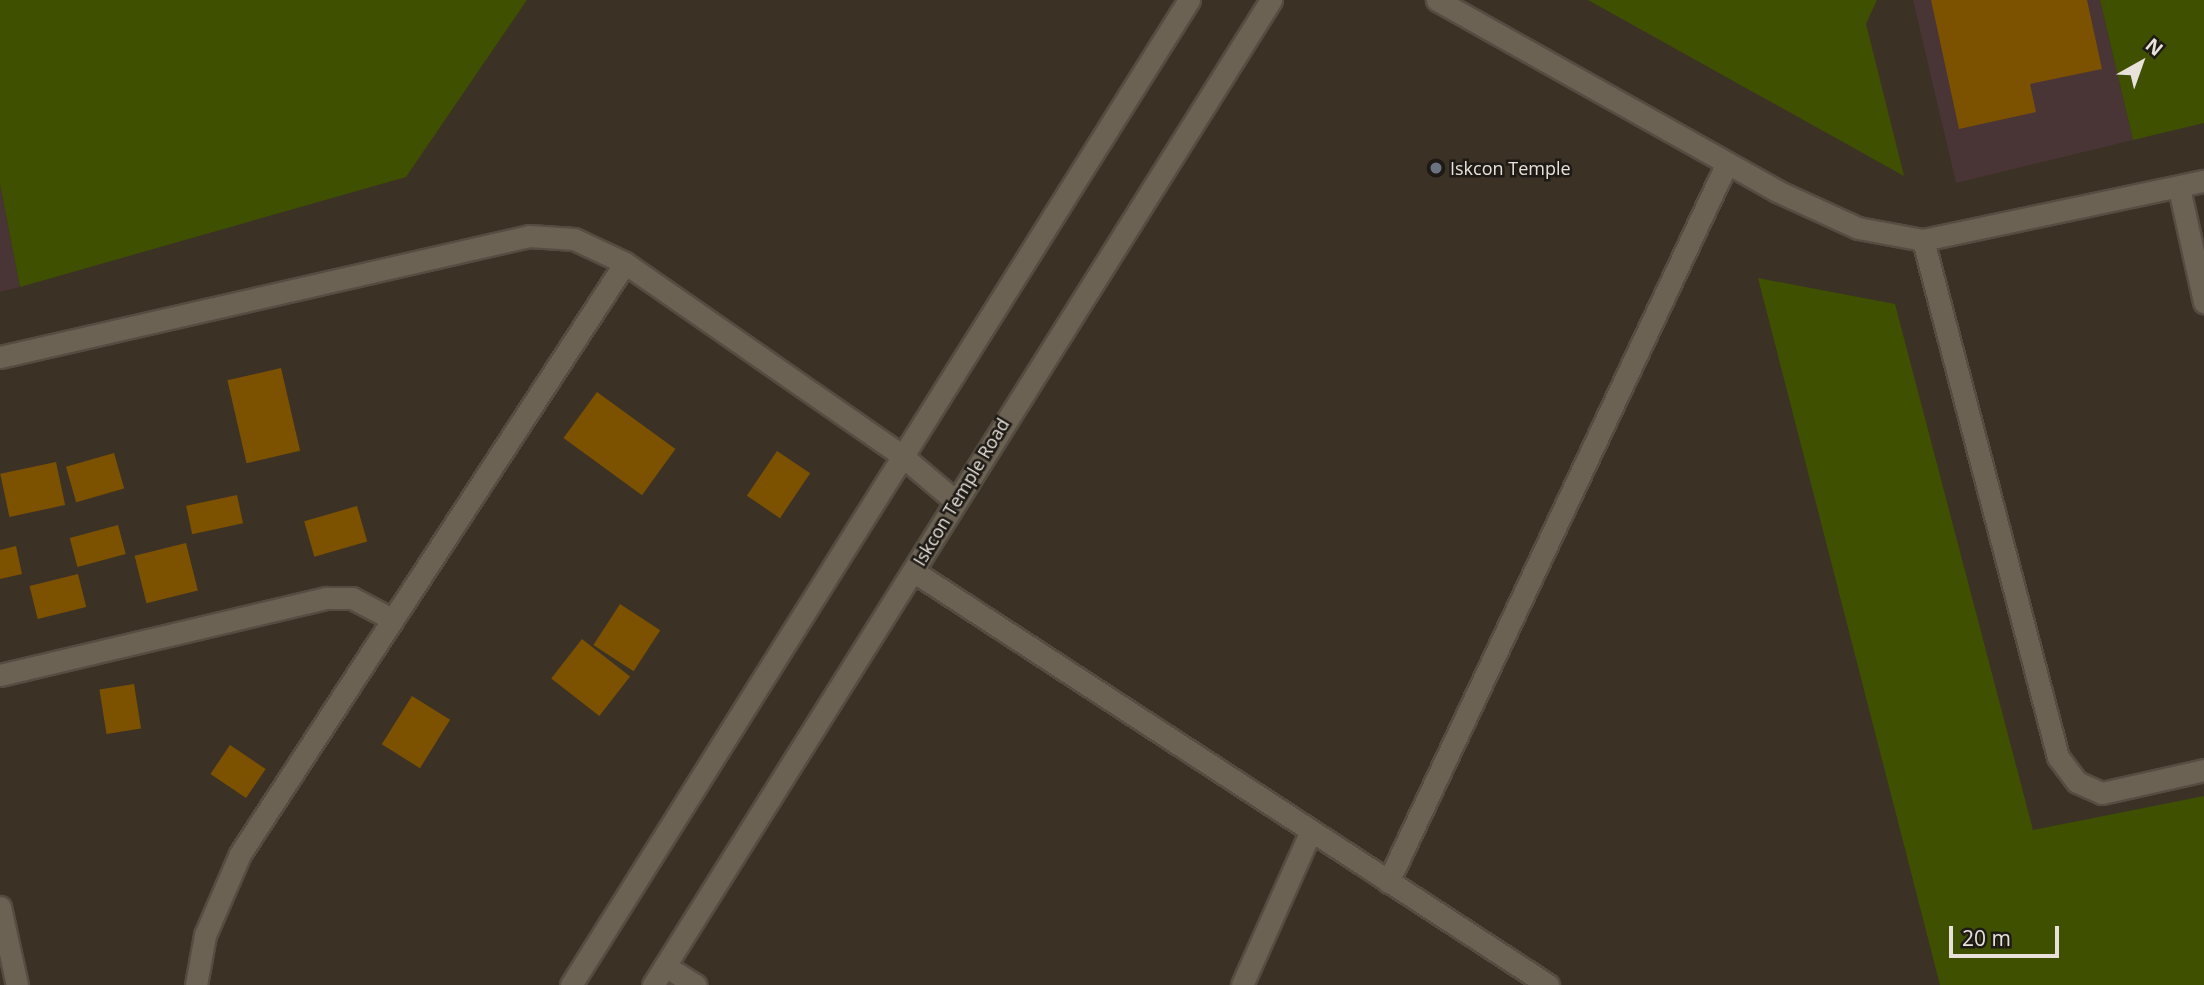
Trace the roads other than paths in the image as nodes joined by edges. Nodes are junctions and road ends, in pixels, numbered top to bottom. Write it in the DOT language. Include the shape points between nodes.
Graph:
graph roads {
  1 [pos="1189,0"];
  2 [pos="1271,0"];
  3 [pos="1437,0"];
  4 [pos="1727,163"];
  5 [pos="2204,181"];
  6 [pos="2179,188"];
  7 [pos="1923,240"];
  8 [pos="625,263"];
  9 [pos="2204,302"];
  10 [pos="0,357"];
  11 [pos="901,455"];
  12 [pos="954,500"];
  13 [pos="913,571"];
  14 [pos="390,618"];
  15 [pos="0,675"];
  16 [pos="2204,770"];
  17 [pos="1310,833"];
  18 [pos="1388,883"];
  19 [pos="0,907"];
  20 [pos="665,966"];
  21 [pos="17,985"];
  22 [pos="196,985"];
  23 [pos="571,985"];
  24 [pos="653,985"];
  25 [pos="696,985"];
  26 [pos="1241,985"];
  27 [pos="1548,985"];
  1 -- 11 [label="street"];
  2 -- 12 [label="street, Iskcon Temple Road"];
  3 -- 4 [label="street"];
  4 -- 7 [label="street" via="1858,228"];
  4 -- 18 [label="street"];
  5 -- 6 [label="street"];
  6 -- 7 [label="street"];
  6 -- 9 [label="street"];
  7 -- 16 [label="street" via="2058,757 2077,782 2102,793"];
  8 -- 10 [label="street" via="574,239 529,236"];
  8 -- 11 [label="street"];
  8 -- 14 [label="street"];
  11 -- 12 [label="street"];
  11 -- 23 [label="street"];
  12 -- 13 [label="street, Iskcon Temple Road"];
  13 -- 17 [label="street"];
  13 -- 20 [label="street, Iskcon Temple Road"];
  14 -- 15 [label="street" via="352,598 327,598"];
  14 -- 22 [label="street" via="240,854 205,935"];
  17 -- 18 [label="street"];
  17 -- 26 [label="street"];
  18 -- 27 [label="street"];
  19 -- 21 [label="street"];
  20 -- 24 [label="street, Iskcon Temple Road"];
  20 -- 25 [label="street"];
}
